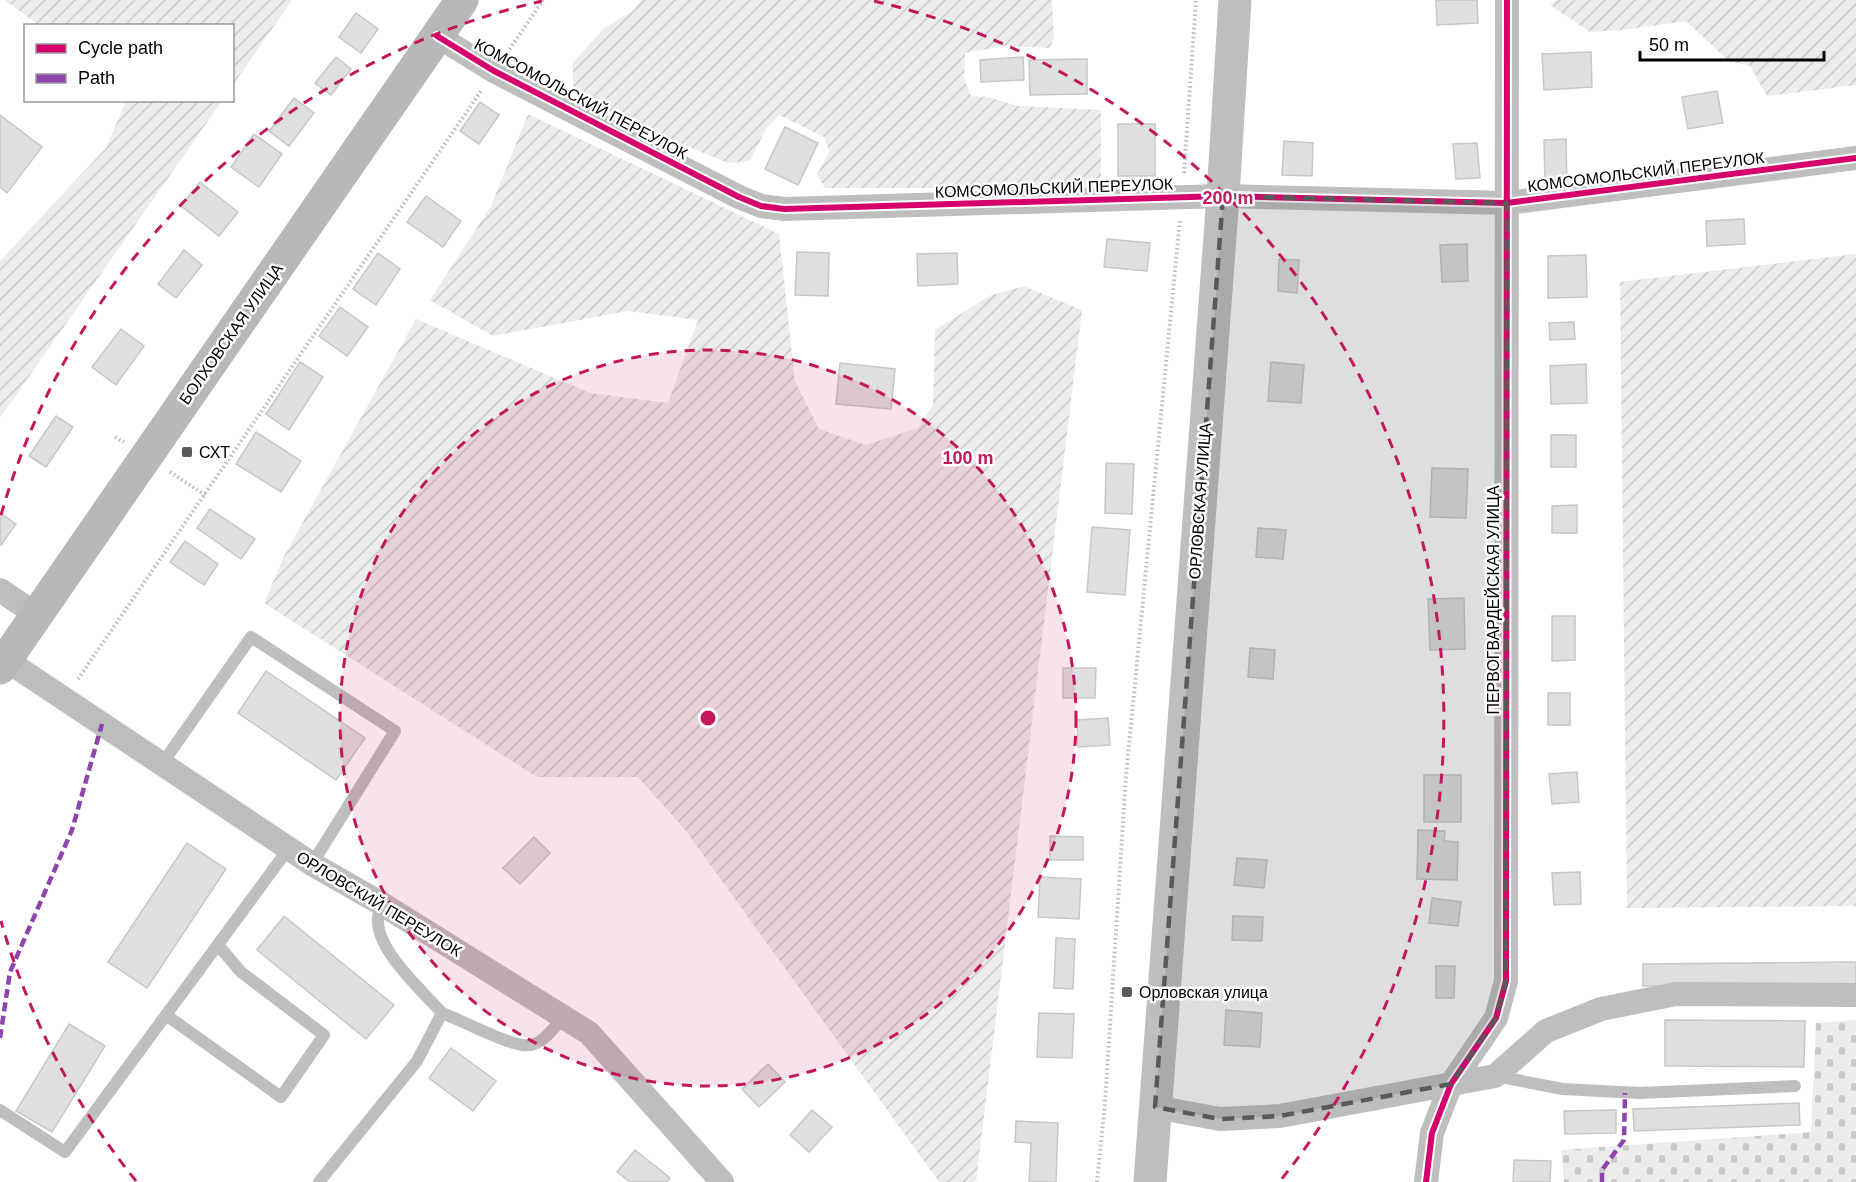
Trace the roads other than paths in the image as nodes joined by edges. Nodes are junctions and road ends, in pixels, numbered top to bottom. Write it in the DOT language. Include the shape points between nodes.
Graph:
graph roads {
  1 [pos="462,0"];
  2 [pos="1235,0"];
  3 [pos="1508,0"];
  4 [pos="437,36"];
  5 [pos="1856,158"];
  6 [pos="1223,196"];
  7 [pos="1507,203"];
  8 [pos="0,590"];
  9 [pos="37,615"];
  10 [pos="3,664"];
  11 [pos="162,764"];
  12 [pos="289,848"];
  13 [pos="312,864"];
  14 [pos="382,904"];
  15 [pos="218,945"];
  16 [pos="1856,995"];
  17 [pos="442,1012"];
  18 [pos="166,1015"];
  19 [pos="564,1017"];
  20 [pos="1495,1076"];
  21 [pos="1451,1084"];
  22 [pos="1795,1086"];
  23 [pos="1155,1107"];
  24 [pos="0,1110"];
  25 [pos="320,1182"];
  26 [pos="722,1182"];
  27 [pos="1150,1182"];
  28 [pos="1426,1182"];
  1 -- 4 [label="main road, БОЛХОВСКАЯ УЛИЦА"];
  2 -- 6 [label="main road, ОРЛОВСКАЯ УЛИЦА"];
  3 -- 7 [label="street, ПЕРВОГВАРДЕЙСКАЯ УЛИЦА"];
  4 -- 6 [label="street, КОМСОМОЛЬСКИЙ ПЕРЕУЛОК" via="494,71 761,206 784,209"];
  4 -- 9 [label="main road, БОЛХОВСКАЯ УЛИЦА"];
  5 -- 7 [label="street, КОМСОМОЛЬСКИЙ ПЕРЕУЛОК"];
  6 -- 7 [label="street, КОМСОМОЛЬСКИЙ ПЕРЕУЛОК"];
  6 -- 23 [label="main road, ОРЛОВСКАЯ УЛИЦА"];
  7 -- 21 [label="street, ПЕРВОГВАРДЕЙСКАЯ УЛИЦА" via="1506,981 1496,1018"];
  8 -- 9 [label="street"];
  9 -- 10 [label="main road, БОЛХОВСКАЯ УЛИЦА"];
  10 -- 11 [label="street, ОРЛОВСКИЙ ПЕРЕУЛОК"];
  11 -- 12 [label="street, ОРЛОВСКИЙ ПЕРЕУЛОК"];
  11 -- 13 [label="lane" via="251,637 395,731"];
  12 -- 13 [label="street, ОРЛОВСКИЙ ПЕРЕУЛОК"];
  12 -- 15 [label="lane"];
  13 -- 14 [label="street, ОРЛОВСКИЙ ПЕРЕУЛОК"];
  14 -- 17 [label="lane" via="378,919 391,956"];
  14 -- 19 [label="street, ОРЛОВСКИЙ ПЕРЕУЛОК"];
  15 -- 18 [label="lane"];
  15 -- 18 [label="lane" via="242,972 324,1035 281,1097"];
  16 -- 20 [label="street" via="1676,994 1601,1009 1546,1031"];
  17 -- 19 [label="lane" via="518,1045 533,1045"];
  17 -- 25 [label="lane" via="417,1060"];
  18 -- 24 [label="lane" via="65,1152"];
  19 -- 26 [label="street, ОРЛОВСКИЙ ПЕРЕУЛОК" via="589,1033"];
  20 -- 21 [label="street"];
  20 -- 22 [label="lane" via="1563,1089 1633,1093"];
  21 -- 23 [label="street" via="1280,1116 1220,1119"];
  21 -- 28 [label="street, ПЕРВОГВАРДЕЙСКАЯ УЛИЦА" via="1432,1133"];
  23 -- 27 [label="main road, ОРЛОВСКАЯ УЛИЦА"];
}
